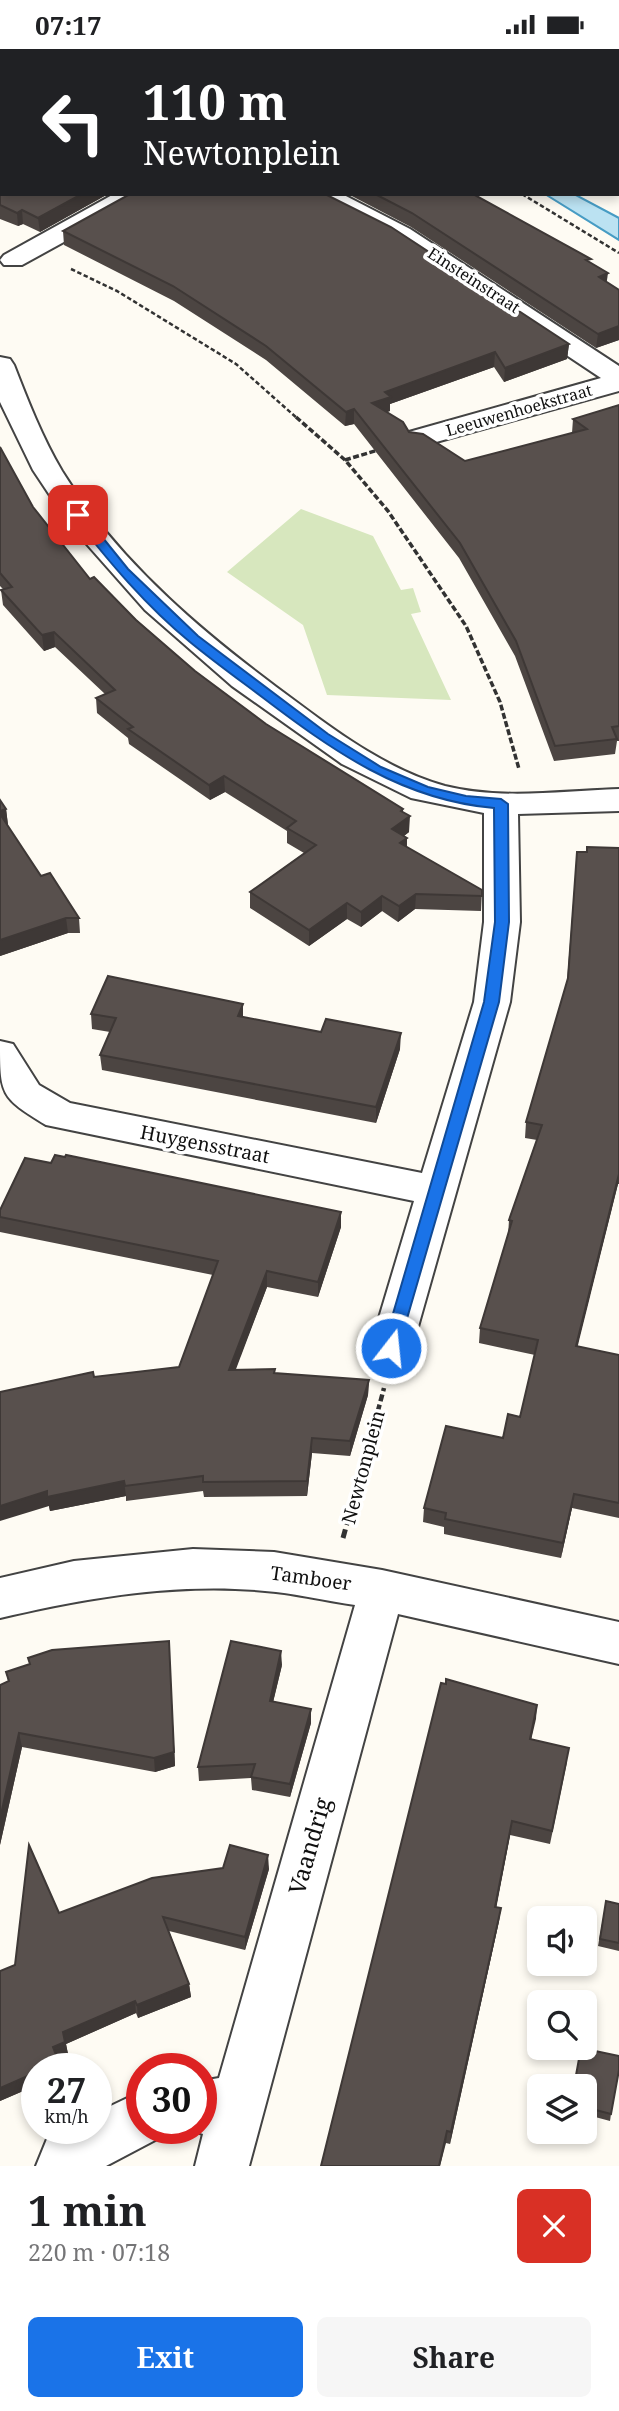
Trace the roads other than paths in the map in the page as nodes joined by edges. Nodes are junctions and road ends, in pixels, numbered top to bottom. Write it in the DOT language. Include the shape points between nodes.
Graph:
graph roads {
  1 [pos="129,196"];
  2 [pos="326,196"];
  3 [pos="12,259"];
  4 [pos="0,365"];
  5 [pos="619,380"];
  6 [pos="419,438"];
  7 [pos="619,800"];
  8 [pos="501,804"];
  9 [pos="0,1054"];
  10 [pos="436,1191"];
  11 [pos="391,1348"];
  12 [pos="382,1590"];
  13 [pos="0,1598"];
  14 [pos="619,1643"];
  15 [pos="220,2105"];
  16 [pos="126,2126"];
  17 [pos="63,2166"];
  18 [pos="222,2166"];
  1 -- 3 [label="street"];
  2 -- 5 [label="street, Einsteinstraat" via="401,234"];
  4 -- 8 [label="street" via="18,417 54,482 124,571 193,638 259,691 377,770 424,790"];
  5 -- 6 [label="street, Leeuwenhoekstraat"];
  7 -- 8 [label="street"];
  8 -- 10 [label="street" via="502,922 492,1002"];
  9 -- 10 [label="street, Huygensstraat" via="25,1095 60,1115"];
  10 -- 11 [label="street"];
  12 -- 13 [label="street, Tamboer" via="274,1572 193,1569 74,1581"];
  12 -- 14 [label="street, Tamboer"];
  12 -- 15 [label="street, Vaandrig"];
  15 -- 18 [label="street, Vaandrig"];
  16 -- 17 [label="street" via="66,2158"];
}
